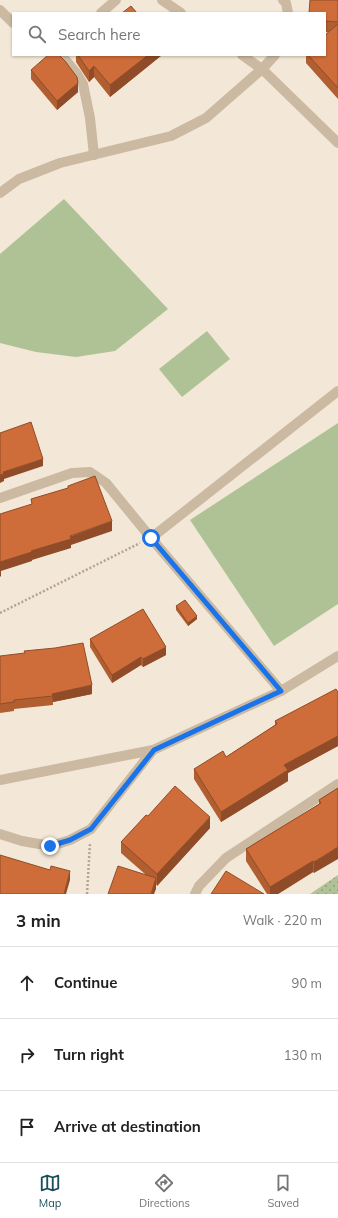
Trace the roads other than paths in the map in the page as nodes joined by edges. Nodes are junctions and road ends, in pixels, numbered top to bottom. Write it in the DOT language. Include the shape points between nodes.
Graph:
graph roads {
  1 [pos="116,0"];
  2 [pos="162,0"];
  3 [pos="283,0"];
  4 [pos="0,10"];
  5 [pos="102,12"];
  6 [pos="180,12"];
  7 [pos="288,12"];
  8 [pos="12,23"];
  9 [pos="62,56"];
  10 [pos="243,56"];
  11 [pos="274,56"];
  12 [pos="262,69"];
  13 [pos="338,143"];
  14 [pos="94,154"];
  15 [pos="0,193"];
  16 [pos="338,391"];
  17 [pos="0,498"];
  18 [pos="151,538"];
  19 [pos="338,656"];
  20 [pos="281,691"];
  21 [pos="154,750"];
  22 [pos="0,780"];
  23 [pos="338,784"];
  24 [pos="0,834"];
  25 [pos="195,894"];
  1 -- 5 [label="street"];
  2 -- 6 [label="street"];
  3 -- 7 [label="street"];
  4 -- 8 [label="street"];
  9 -- 14 [label="street" via="83,84"];
  10 -- 12 [label="street"];
  11 -- 12 [label="street"];
  12 -- 13 [label="street"];
  12 -- 14 [label="street" via="206,118 171,136"];
  14 -- 15 [label="street" via="60,163 19,179"];
  16 -- 18 [label="street"];
  17 -- 18 [label="street" via="72,472 90,472 106,483"];
  18 -- 20 [label="street"];
  19 -- 20 [label="street"];
  20 -- 21 [label="street"];
  21 -- 22 [label="street"];
  21 -- 24 [label="street" via="91,829 70,840 50,846"];
  23 -- 25 [label="street" via="226,858 199,886"];
}
